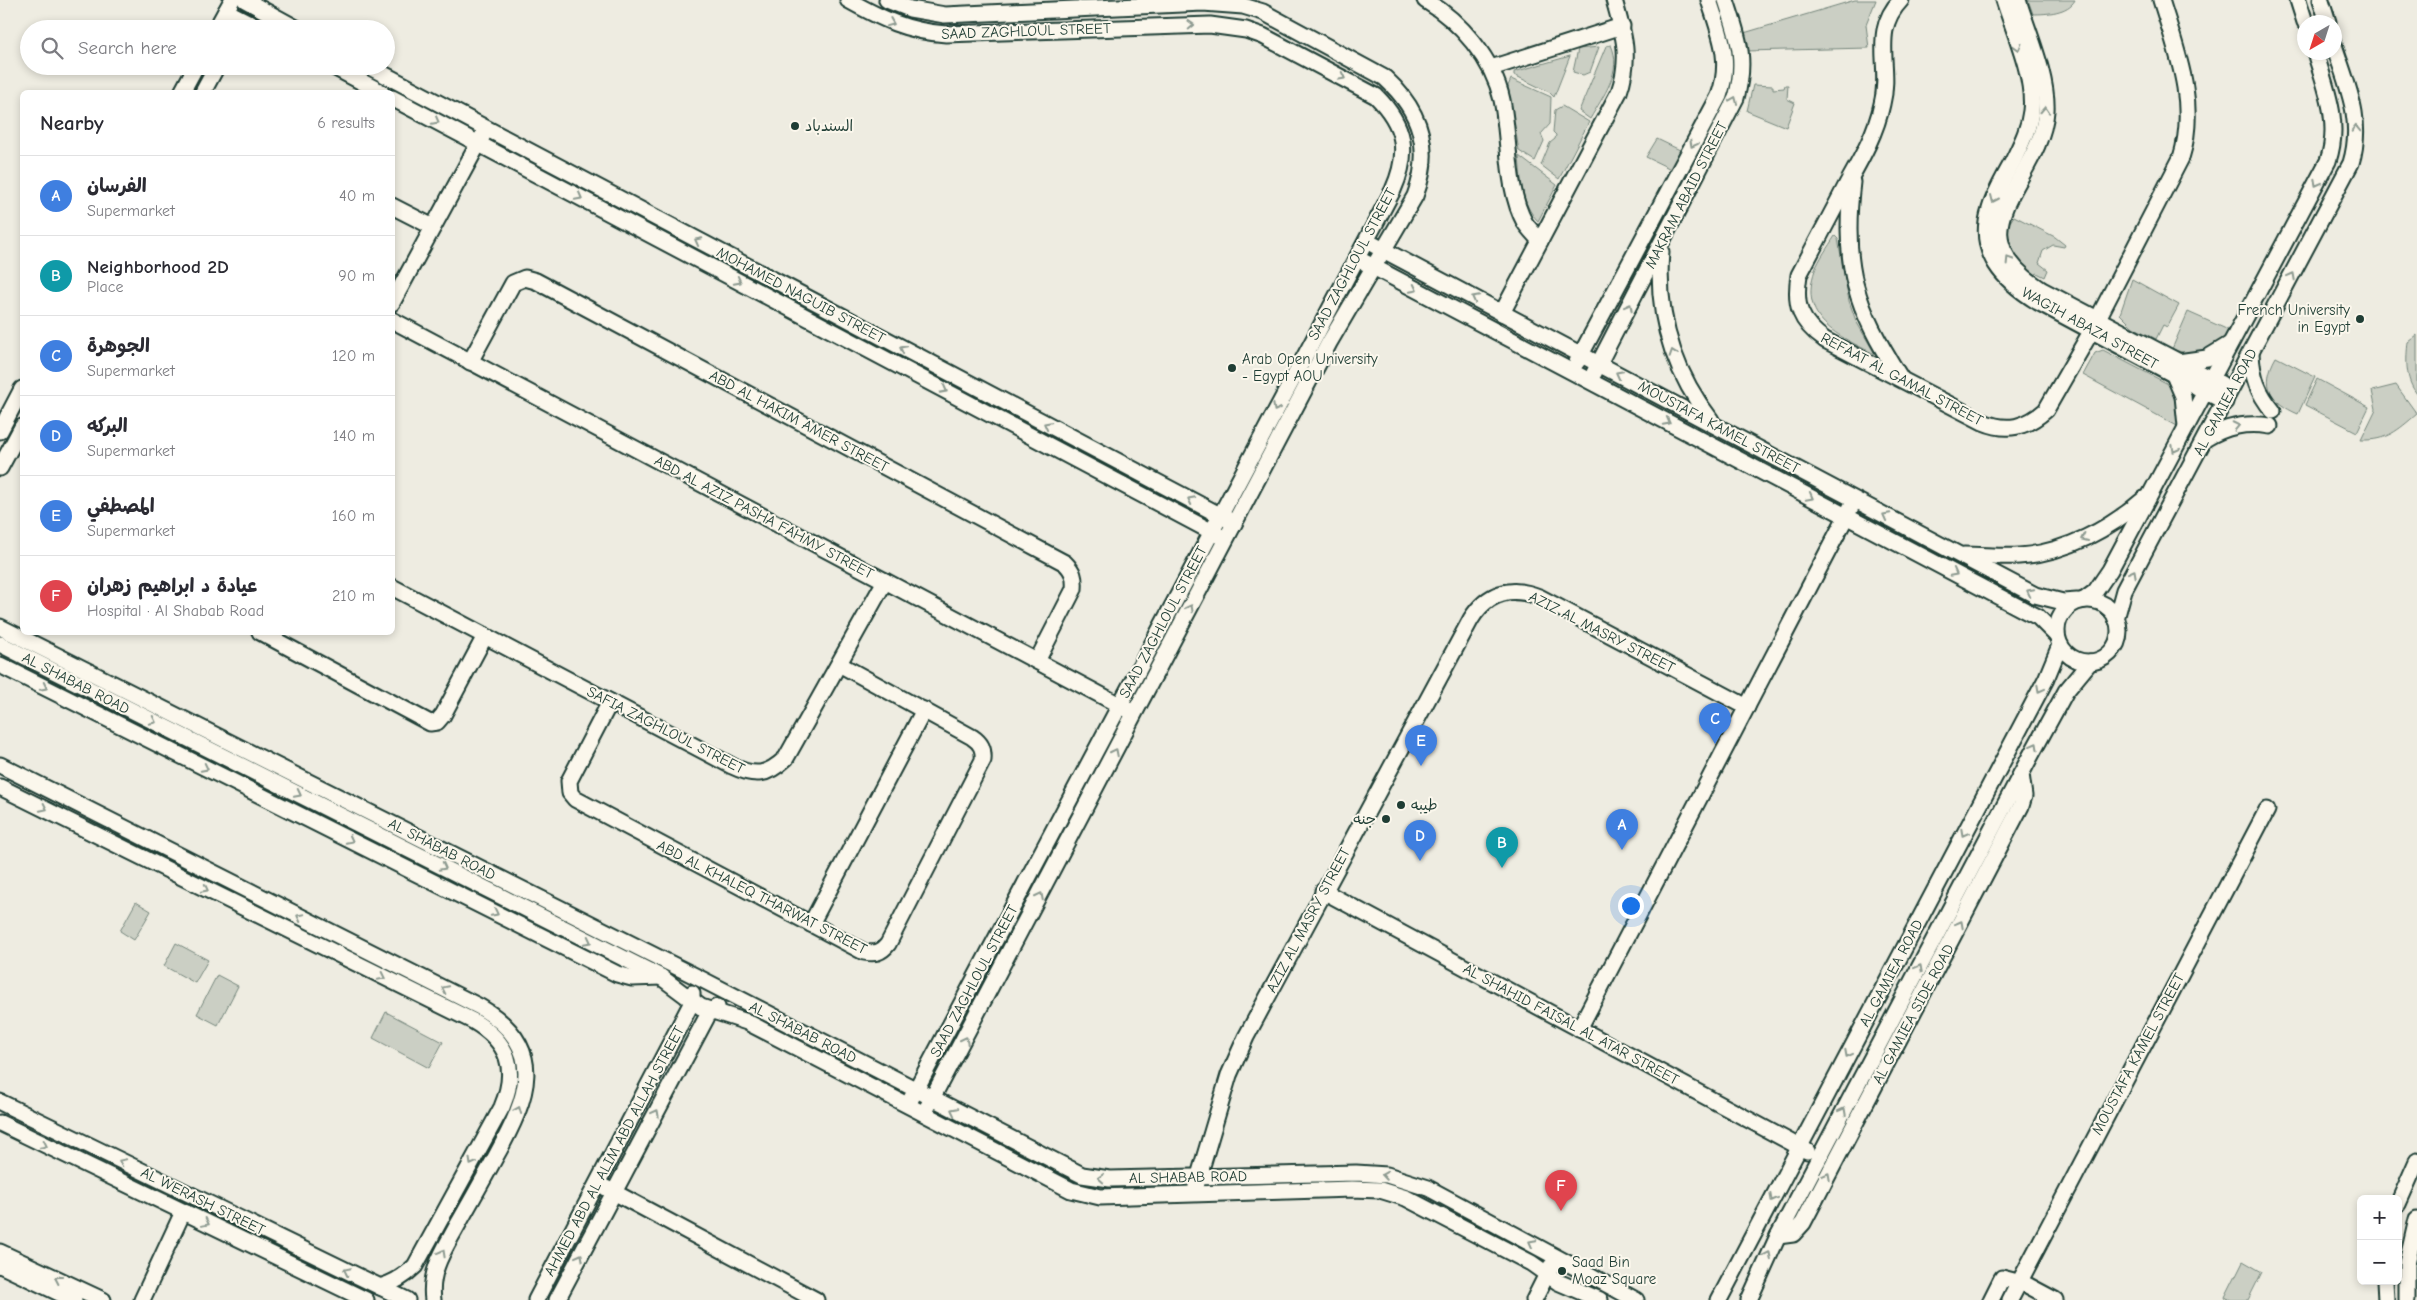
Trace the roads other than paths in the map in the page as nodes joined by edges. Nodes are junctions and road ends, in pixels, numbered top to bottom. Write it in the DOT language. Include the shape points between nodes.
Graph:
graph roads {
  1 [pos="848,0"];
  2 [pos="887,0"];
  3 [pos="1425,0"];
  4 [pos="1614,0"];
  5 [pos="1709,0"];
  6 [pos="1726,0"];
  7 [pos="1901,0"];
  8 [pos="2004,0"];
  9 [pos="2018,0"];
  10 [pos="2161,0"];
  11 [pos="2298,0"];
  12 [pos="2321,0"];
  13 [pos="249,1"];
  14 [pos="229,5"];
  15 [pos="1169,5"];
  16 [pos="1126,7"];
  17 [pos="2303,15"];
  18 [pos="2326,15"];
  19 [pos="221,20"];
  20 [pos="238,20"];
  21 [pos="242,20"];
  22 [pos="282,20"];
  23 [pos="1166,26"];
  24 [pos="1622,26"];
  25 [pos="1127,28"];
  26 [pos="2317,60"];
  27 [pos="2339,60"];
  28 [pos="1491,68"];
  29 [pos="191,75"];
  30 [pos="212,75"];
  31 [pos="349,75"];
  32 [pos="385,75"];
  33 [pos="183,90"];
  34 [pos="204,90"];
  35 [pos="377,90"];
  36 [pos="395,100"];
  37 [pos="486,129"];
  38 [pos="478,144"];
  39 [pos="1854,172"];
  40 [pos="395,208"];
  41 [pos="433,227"];
  42 [pos="1365,240"];
  43 [pos="1540,241"];
  44 [pos="1661,245"];
  45 [pos="1382,249"];
  46 [pos="1356,258"];
  47 [pos="1402,260"];
  48 [pos="1372,266"];
  49 [pos="1392,277"];
  50 [pos="395,298"];
  51 [pos="1502,313"];
  52 [pos="395,322"];
  53 [pos="2095,325"];
  54 [pos="2231,344"];
  55 [pos="2252,352"];
  56 [pos="1581,354"];
  57 [pos="470,362"];
  58 [pos="1599,364"];
  59 [pos="2176,368"];
  60 [pos="1572,372"];
  61 [pos="1901,378"];
  62 [pos="1590,381"];
  63 [pos="2209,386"];
  64 [pos="20,395"];
  65 [pos="2228,396"];
  66 [pos="995,398"];
  67 [pos="987,413"];
  68 [pos="1715,425"];
  69 [pos="2186,429"];
  70 [pos="0,431"];
  71 [pos="20,431"];
  72 [pos="2205,439"];
  73 [pos="0,468"];
  74 [pos="2152,491"];
  75 [pos="1855,500"];
  76 [pos="1219,515"];
  77 [pos="1846,516"];
  78 [pos="1234,523"];
  79 [pos="1210,531"];
  80 [pos="1226,539"];
  81 [pos="1959,554"];
  82 [pos="885,581"];
  83 [pos="395,589"];
  84 [pos="2080,601"];
  85 [pos="2116,619"];
  86 [pos="0,627"];
  87 [pos="266,635"];
  88 [pos="485,636"];
  89 [pos="2059,640"];
  90 [pos="0,644"];
  91 [pos="1037,661"];
  92 [pos="2090,662"];
  93 [pos="839,664"];
  94 [pos="0,665"];
  95 [pos="610,702"];
  96 [pos="1119,705"];
  97 [pos="1747,707"];
  98 [pos="924,710"];
  99 [pos="1135,713"];
  100 [pos="0,766"];
  101 [pos="2021,774"];
  102 [pos="0,787"];
  103 [pos="2268,810"];
  104 [pos="113,823"];
  105 [pos="105,839"];
  106 [pos="190,861"];
  107 [pos="182,877"];
  108 [pos="1323,891"];
  109 [pos="811,924"];
  110 [pos="356,945"];
  111 [pos="348,961"];
  112 [pos="662,977"];
  113 [pos="703,980"];
  114 [pos="722,990"];
  115 [pos="692,1002"];
  116 [pos="710,1011"];
  117 [pos="1580,1029"];
  118 [pos="1861,1029"];
  119 [pos="1881,1040"];
  120 [pos="915,1090"];
  121 [pos="932,1099"];
  122 [pos="0,1102"];
  123 [pos="908,1105"];
  124 [pos="924,1114"];
  125 [pos="0,1123"];
  126 [pos="1799,1147"];
  127 [pos="1819,1158"];
  128 [pos="2417,1161"];
  129 [pos="1199,1177"];
  130 [pos="597,1184"];
  131 [pos="614,1193"];
  132 [pos="1194,1194"];
  133 [pos="2402,1195"];
  134 [pos="183,1212"];
  135 [pos="2417,1218"];
  136 [pos="1778,1236"];
  137 [pos="0,1252"];
  138 [pos="307,1252"];
  139 [pos="1557,1256"];
  140 [pos="0,1266"];
  141 [pos="299,1268"];
  142 [pos="1577,1268"];
  143 [pos="1546,1276"];
  144 [pos="2019,1282"];
  145 [pos="2384,1285"];
  146 [pos="1567,1286"];
  147 [pos="380,1287"];
  148 [pos="74,1300"];
  149 [pos="103,1300"];
  150 [pos="142,1300"];
  151 [pos="366,1300"];
  152 [pos="407,1300"];
  153 [pos="433,1300"];
  154 [pos="536,1300"];
  155 [pos="557,1300"];
  156 [pos="816,1300"];
  157 [pos="1534,1300"];
  158 [pos="1560,1300"];
  159 [pos="1600,1300"];
  160 [pos="1636,1300"];
  161 [pos="1719,1300"];
  162 [pos="1749,1300"];
  163 [pos="1991,1300"];
  164 [pos="2010,1300"];
  165 [pos="2055,1300"];
  166 [pos="2386,1300"];
  167 [pos="2407,1300"];
  1 -- 25 [label="street, SAAD ZAGHLOUL STREET, one-way" via="885,20 925,33"];
  2 -- 16 [label="street, SAAD ZAGHLOUL STREET" via="910,9 945,15"];
  3 -- 28 [label="street" via="1461,30"];
  4 -- 24 [label="street"];
  5 -- 56 [label="street, MAKRAM ABAID STREET, one-way" via="1726,64 1719,96"];
  44 -- 6 [label="street, MAKRAM ABAID STREET, one-way" via="1736,98 1741,80 1740,44"];
  7 -- 39 [label="street, REFAAT AL GAMAL STREET" via="1886,21 1883,35 1886,63 1883,103"];
  8 -- 53 [label="street, WAGIH ABAZA STREET, one-way" via="2030,83 2031,110 2025,136 1990,209 1988,245 1998,268 2014,286 2038,302"];
  53 -- 9 [label="street, WAGIH ABAZA STREET, one-way" via="2027,281 2012,266 2003,248 2000,228 2004,208 2036,148 2046,110 2044,85"];
  10 -- 53 [label="street, REFAAT AL GAMAL STREET" via="2183,72 2189,116 2186,137 2174,171"];
  11 -- 17 [label="street"];
  12 -- 18 [label="street"];
  13 -- 21 [label="street"];
  13 -- 22 [label="street"];
  14 -- 19 [label="street"];
  14 -- 20 [label="street"];
  15 -- 16 [label="street, SAAD ZAGHLOUL STREET"];
  15 -- 23 [label="street" via="1170,20"];
  15 -- 45 [label="street, SAAD ZAGHLOUL STREET" via="1223,4 1263,12 1368,68 1398,91 1418,123 1424,160 1422,179 1415,196"];
  16 -- 25 [label="street"];
  23 -- 25 [label="street, SAAD ZAGHLOUL STREET"];
  23 -- 42 [label="street, SAAD ZAGHLOUL STREET, one-way" via="1210,25 1263,36 1361,87 1388,108 1397,123 1403,157 1393,190"];
  24 -- 28 [label="street"];
  24 -- 43 [label="street" via="1627,60 1619,92"];
  26 -- 54 [label="street, AL GAMIEA ROAD, one-way" via="2333,114 2332,149"];
  55 -- 27 [label="street, AL GAMIEA ROAD, one-way" via="2344,177 2356,147 2356,114"];
  28 -- 43 [label="street" via="1502,100 1518,206 1526,224"];
  29 -- 33 [label="street"];
  30 -- 34 [label="street"];
  31 -- 35 [label="street"];
  32 -- 37 [label="street, MOHAMED NAGUIB STREET"];
  36 -- 38 [label="street, MOHAMED NAGUIB STREET, one-way"];
  37 -- 38 [label="street"];
  66 -- 37 [label="street, MOHAMED NAGUIB STREET, one-way"];
  38 -- 41 [label="street"];
  38 -- 67 [label="street, MOHAMED NAGUIB STREET, one-way"];
  39 -- 61 [label="street" via="1848,234 1850,266 1869,325"];
  39 -- 61 [label="street, REFAAT AL GAMAL STREET" via="1799,275 1796,294 1800,313 1810,329 1825,340"];
  40 -- 41 [label="street"];
  41 -- 50 [label="street"];
  42 -- 45 [label="street, MOUSTAFA KAMEL STREET"];
  42 -- 46 [label="street, SAAD ZAGHLOUL STREET"];
  43 -- 51 [label="street"];
  58 -- 44 [label="street, MAKRAM ABAID STREET, one-way"];
  68 -- 44 [label="street, one-way" via="1687,385 1669,340 1660,293"];
  45 -- 47 [label="street, MOUSTAFA KAMEL STREET"];
  45 -- 48 [label="street, SAAD ZAGHLOUL STREET"];
  46 -- 48 [label="street, MOUSTAFA KAMEL STREET"];
  46 -- 76 [label="street, SAAD ZAGHLOUL STREET, one-way"];
  47 -- 49 [label="street" via="1396,264"];
  51 -- 47 [label="street, MOUSTAFA KAMEL STREET, one-way"];
  48 -- 49 [label="street, MOUSTAFA KAMEL STREET"];
  48 -- 78 [label="street, SAAD ZAGHLOUL STREET"];
  49 -- 60 [label="street, MOUSTAFA KAMEL STREET, one-way"];
  51 -- 56 [label="street, MOUSTAFA KAMEL STREET"];
  52 -- 57 [label="street, ABD AL AZIZ PASHA FAHMY STREET"];
  53 -- 59 [label="street, WAGIH ABAZA STREET"];
  53 -- 61 [label="street, REFAAT AL GAMAL STREET" via="2046,410 2023,426 1996,427"];
  54 -- 59 [label="street" via="2206,358"];
  54 -- 63 [label="street, AL GAMIEA ROAD"];
  55 -- 65 [label="street, AL GAMIEA ROAD"];
  72 -- 55 [label="street, one-way" via="2216,432 2272,419 2256,384"];
  56 -- 58 [label="street, MOUSTAFA KAMEL STREET"];
  56 -- 60 [label="street, MAKRAM ABAID STREET"];
  57 -- 82 [label="street, ABD AL AZIZ PASHA FAHMY STREET"];
  57 -- 91 [label="street, ABD AL HAKIM AMER STREET" via="513,283 525,278 545,285 1065,562 1072,570 1074,589"];
  58 -- 62 [label="street, MAKRAM ABAID STREET"];
  68 -- 58 [label="street, MOUSTAFA KAMEL STREET, one-way"];
  59 -- 63 [label="street, WAGIH ABAZA STREET"];
  59 -- 69 [label="street" via="2186,407"];
  60 -- 62 [label="street, MOUSTAFA KAMEL STREET"];
  62 -- 77 [label="street, MOUSTAFA KAMEL STREET, one-way"];
  63 -- 65 [label="street, WAGIH ABAZA STREET"];
  63 -- 69 [label="street, AL GAMIEA ROAD"];
  64 -- 70 [label="street"];
  65 -- 72 [label="street, AL GAMIEA ROAD"];
  66 -- 67 [label="street"];
  76 -- 66 [label="street, MOHAMED NAGUIB STREET, one-way"];
  67 -- 79 [label="street, MOHAMED NAGUIB STREET"];
  68 -- 75 [label="street, MOUSTAFA KAMEL STREET"];
  69 -- 74 [label="street, AL GAMIEA ROAD, one-way"];
  71 -- 73 [label="street"];
  85 -- 72 [label="street, AL GAMIEA ROAD, one-way" via="2124,590"];
  74 -- 81 [label="street, one-way" via="2105,528 2049,551 2020,556"];
  74 -- 84 [label="street, AL GAMIEA ROAD" via="2110,570 2095,592"];
  75 -- 77 [label="street"];
  81 -- 75 [label="street, MOUSTAFA KAMEL STREET, one-way"];
  76 -- 78 [label="street, MOHAMED NAGUIB STREET"];
  76 -- 79 [label="street, SAAD ZAGHLOUL STREET"];
  77 -- 89 [label="street, MOUSTAFA KAMEL STREET, one-way" via="2038,617"];
  77 -- 97 [label="street"];
  78 -- 80 [label="street, SAAD ZAGHLOUL STREET"];
  79 -- 80 [label="street, MOHAMED NAGUIB STREET"];
  79 -- 96 [label="street, SAAD ZAGHLOUL STREET"];
  99 -- 80 [label="street, SAAD ZAGHLOUL STREET, one-way"];
  84 -- 81 [label="street, MOUSTAFA KAMEL STREET, one-way" via="2063,602 2035,595"];
  82 -- 91 [label="street, ABD AL AZIZ PASHA FAHMY STREET"];
  82 -- 93 [label="street, SAFIA ZAGHLOUL STREET"];
  83 -- 88 [label="street, SAFIA ZAGHLOUL STREET"];
  84 -- 85 [label="street" via="2103,604"];
  84 -- 89 [label="street" via="2063,612 2057,627"];
  85 -- 92 [label="street" via="2119,631 2115,646 2104,657"];
  86 -- 113 [label="street, AL SHABAB ROAD"];
  87 -- 88 [label="street" via="430,723 437,722 443,715"];
  88 -- 95 [label="street, SAFIA ZAGHLOUL STREET"];
  89 -- 92 [label="street" via="2070,656"];
  89 -- 118 [label="street, AL GAMIEA ROAD, one-way" via="2046,679"];
  90 -- 112 [label="street, AL SHABAB ROAD, one-way"];
  91 -- 96 [label="street, ABD AL AZIZ PASHA FAHMY STREET"];
  101 -- 92 [label="street, AL GAMIEA ROAD, one-way" via="2066,690"];
  93 -- 95 [label="street, SAFIA ZAGHLOUL STREET" via="786,758 775,769 760,774 738,769"];
  93 -- 98 [label="street, ABD AL KHALEQ THARWAT STREET"];
  94 -- 112 [label="street, one-way" via="618,974 632,978"];
  95 -- 109 [label="street, ABD AL KHALEQ THARWAT STREET" via="569,781 570,793 575,799"];
  96 -- 99 [label="street, ABD AL AZIZ PASHA FAHMY STREET"];
  96 -- 120 [label="street, SAAD ZAGHLOUL STREET"];
  97 -- 108 [label="street, AZIZ AL MASRY STREET" via="1540,597 1513,590 1491,596 1471,619"];
  97 -- 117 [label="street"];
  98 -- 109 [label="street"];
  98 -- 109 [label="street, ABD AL KHALEQ THARWAT STREET" via="980,742 983,760 888,944 873,954 864,952"];
  121 -- 99 [label="street, SAAD ZAGHLOUL STREET, one-way"];
  100 -- 104 [label="street"];
  119 -- 101 [label="street, AL GAMIEA ROAD, one-way"];
  136 -- 101 [label="street, AL GAMIEA SIDE ROAD, one-way" via="1793,1234 1807,1214 2021,806 2024,796"];
  102 -- 105 [label="street, one-way"];
  103 -- 144 [label="street, MOUSTAFA KAMEL STREET"];
  104 -- 105 [label="street"];
  104 -- 106 [label="street"];
  105 -- 107 [label="street"];
  106 -- 107 [label="street"];
  110 -- 106 [label="street, one-way"];
  107 -- 111 [label="street, one-way"];
  108 -- 117 [label="street, AL SHAHID FAISAL AL ATAR STREET"];
  108 -- 129 [label="street, AZIZ AL MASRY STREET" via="1238,1052"];
  110 -- 111 [label="street"];
  153 -- 110 [label="street, one-way" via="432,1286 438,1261 504,1142 525,1093 527,1072 523,1052 513,1033 498,1017"];
  111 -- 147 [label="street, one-way" via="488,1030 500,1042 511,1074 509,1091 502,1107 415,1266 405,1276"];
  112 -- 115 [label="street, AL SHABAB ROAD"];
  113 -- 114 [label="street, AL SHABAB ROAD"];
  113 -- 115 [label="street" via="693,988"];
  114 -- 116 [label="street" via="721,1003"];
  114 -- 120 [label="street, AL SHABAB ROAD"];
  115 -- 116 [label="street, AL SHABAB ROAD"];
  115 -- 130 [label="street, AHMED ABD AL ALIM ABD ALLAH STREET"];
  116 -- 123 [label="street, AL SHABAB ROAD" via="747,1022"];
  131 -- 116 [label="street, AHMED ABD AL ALIM ABD ALLAH STREET, one-way"];
  117 -- 126 [label="street, AL SHAHID FAISAL AL ATAR STREET"];
  118 -- 119 [label="street"];
  118 -- 126 [label="street, AL GAMIEA ROAD, one-way"];
  127 -- 119 [label="street, AL GAMIEA ROAD, one-way"];
  120 -- 121 [label="street, AL SHABAB ROAD"];
  120 -- 123 [label="street, SAAD ZAGHLOUL STREET"];
  121 -- 124 [label="street, SAAD ZAGHLOUL STREET"];
  129 -- 121 [label="street, AL SHABAB ROAD, one-way" via="1110,1179 1082,1176"];
  138 -- 122 [label="street, AL WERASH STREET, one-way"];
  123 -- 124 [label="street, AL SHABAB ROAD"];
  124 -- 132 [label="street, AL SHABAB ROAD" via="1085,1194 1100,1197"];
  125 -- 134 [label="street, AL WERASH STREET, one-way"];
  126 -- 127 [label="street, AL SHAHID FAISAL AL ATAR STREET"];
  126 -- 161 [label="street, AL GAMIEA ROAD, one-way"];
  127 -- 136 [label="street, AL GAMIEA ROAD"];
  128 -- 133 [label="street"];
  129 -- 132 [label="street, AZIZ AL MASRY STREET"];
  139 -- 129 [label="street, AL SHABAB ROAD, one-way" via="1428,1188 1387,1175"];
  130 -- 131 [label="street"];
  130 -- 154 [label="street, AHMED ABD AL ALIM ABD ALLAH STREET"];
  155 -- 131 [label="street, AHMED ABD AL ALIM ABD ALLAH STREET, one-way"];
  131 -- 156 [label="street"];
  132 -- 143 [label="street, AL SHABAB ROAD" via="1352,1188 1387,1192 1418,1203 1531,1263"];
  134 -- 141 [label="street, AL WERASH STREET, one-way"];
  134 -- 150 [label="street"];
  135 -- 167 [label="street" via="2407,1263"];
  162 -- 136 [label="street, AL GAMIEA ROAD, one-way"];
  149 -- 137 [label="street, one-way"];
  138 -- 141 [label="street"];
  147 -- 138 [label="street, AL WERASH STREET, one-way"];
  139 -- 142 [label="street, AL SHABAB ROAD"];
  139 -- 143 [label="street"];
  140 -- 148 [label="street"];
  141 -- 151 [label="street, AL WERASH STREET"];
  142 -- 146 [label="street"];
  142 -- 160 [label="street, AL SHABAB ROAD"];
  143 -- 146 [label="street, AL SHABAB ROAD"];
  143 -- 157 [label="street"];
  144 -- 163 [label="street" via="2002,1278"];
  144 -- 164 [label="street, MOUSTAFA KAMEL STREET"];
  144 -- 165 [label="street"];
  145 -- 166 [label="street"];
  146 -- 158 [label="street"];
  146 -- 159 [label="street, AL SHABAB ROAD"];
  147 -- 152 [label="street, AL WERASH STREET"];
}
